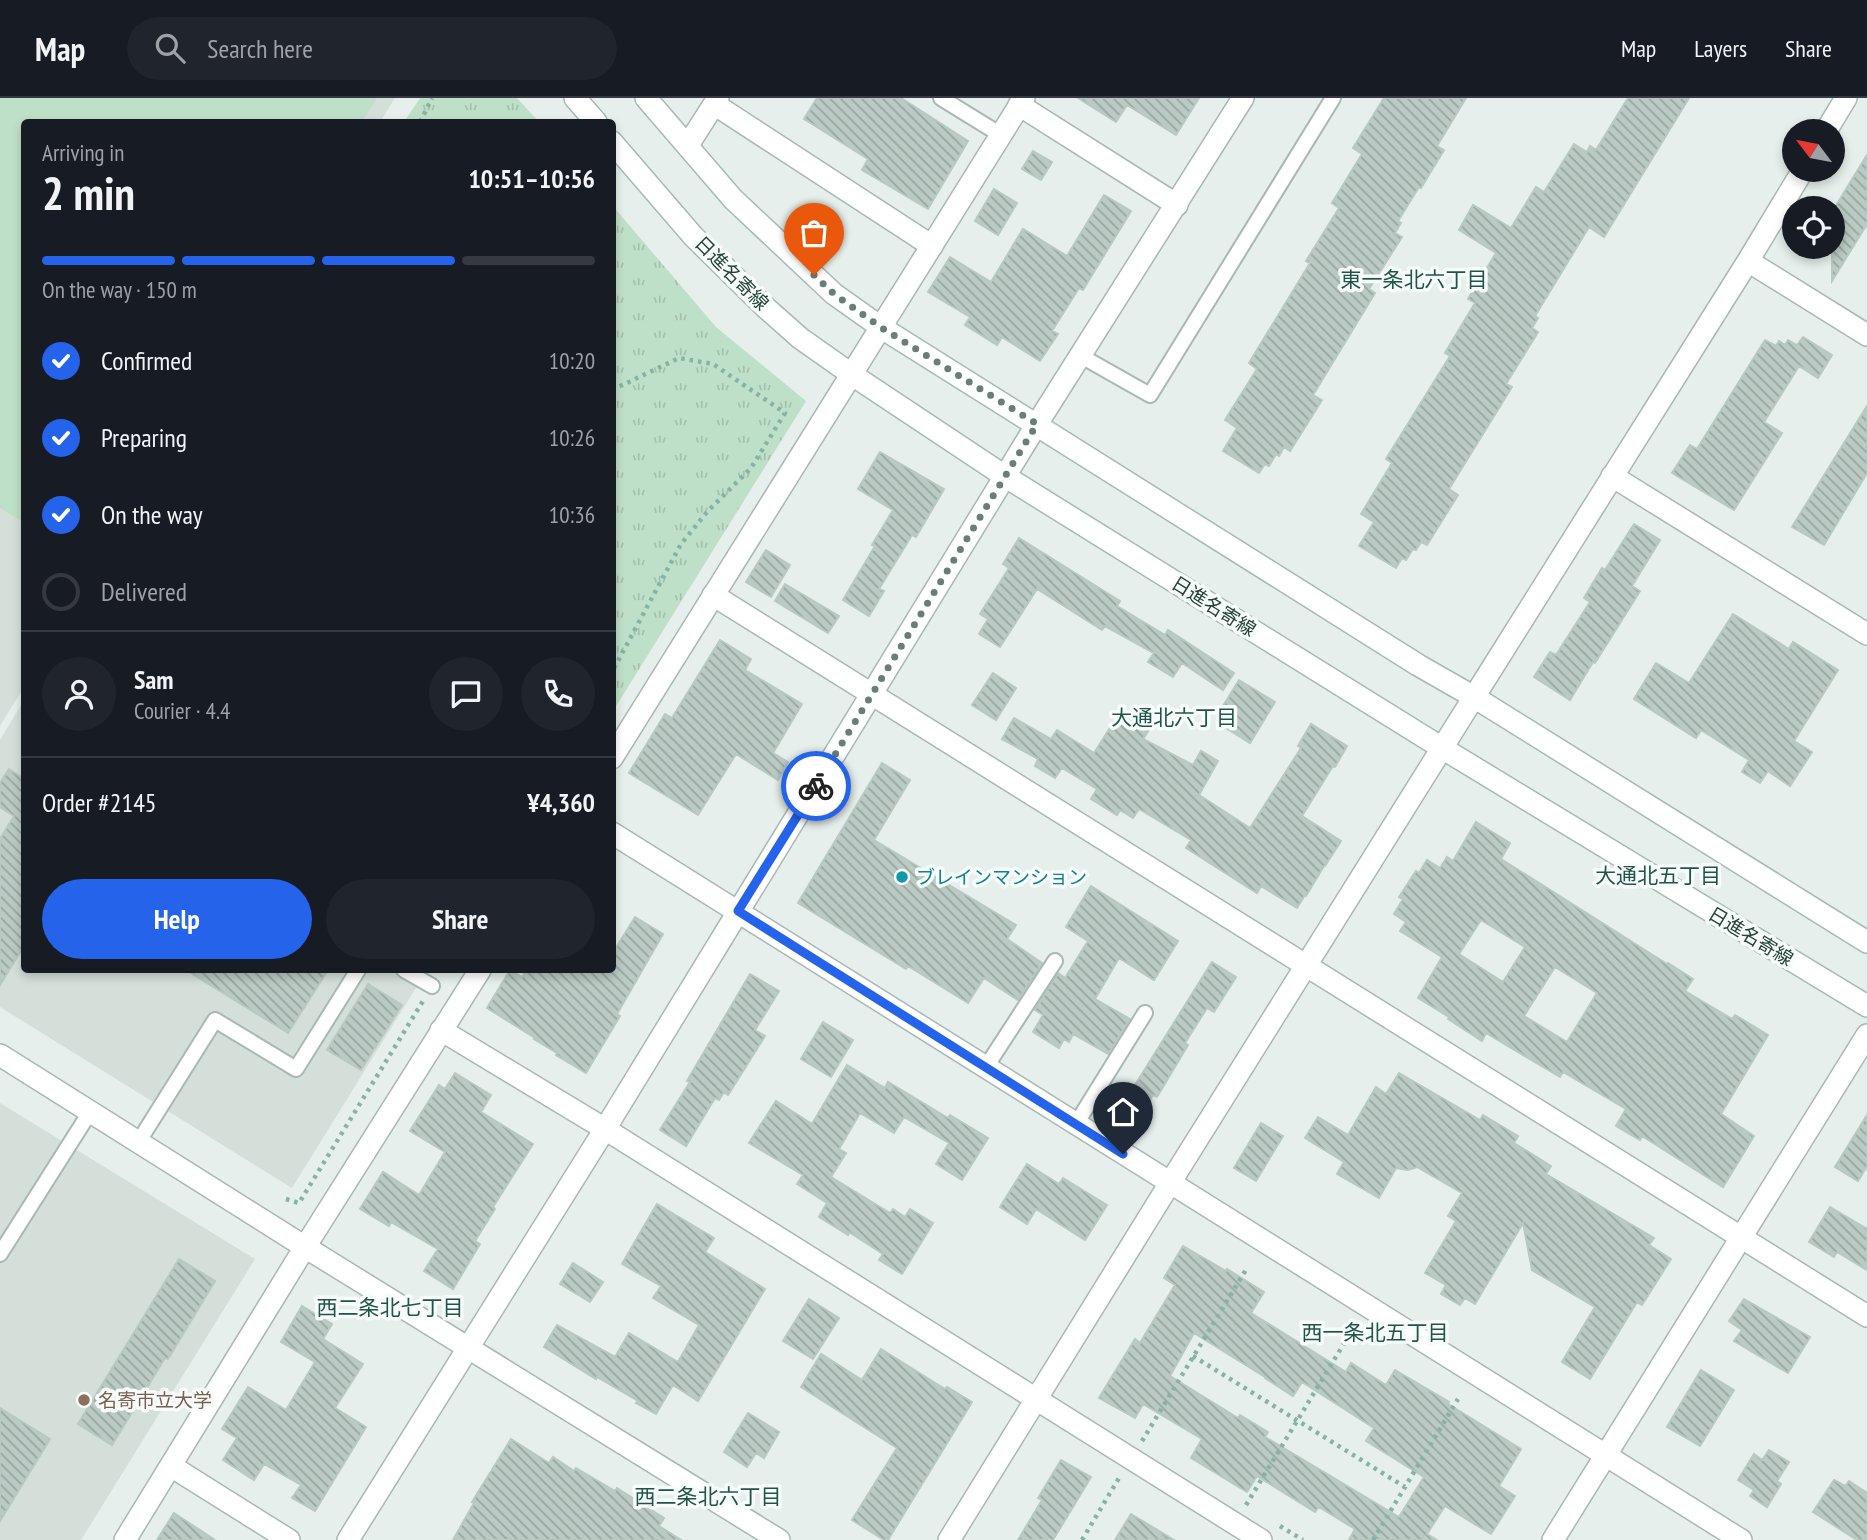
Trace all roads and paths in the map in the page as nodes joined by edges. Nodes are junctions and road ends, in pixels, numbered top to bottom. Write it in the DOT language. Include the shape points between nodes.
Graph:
graph roads {
  1 [pos="432,98"];
  2 [pos="575,98"];
  3 [pos="646,98"];
  4 [pos="941,98"];
  5 [pos="1243,98"];
  6 [pos="1334,98"];
  7 [pos="1846,98"];
  8 [pos="716,101"];
  9 [pos="1022,102"];
  10 [pos="422,119"];
  11 [pos="593,119"];
  12 [pos="1833,119"];
  13 [pos="1001,135"];
  14 [pos="688,145"];
  15 [pos="616,147"];
  16 [pos="1796,182"];
  17 [pos="1177,205"];
  18 [pos="932,246"];
  19 [pos="1748,261"];
  20 [pos="882,328"];
  21 [pos="1867,335"];
  22 [pos="1081,356"];
  23 [pos="851,374"];
  24 [pos="616,388"];
  25 [pos="1037,424"];
  26 [pos="1612,476"];
  27 [pos="1006,477"];
  28 [pos="713,595"];
  29 [pos="1867,634"];
  30 [pos="616,665"];
  31 [pos="872,695"];
  32 [pos="1474,697"];
  33 [pos="1442,748"];
  34 [pos="616,752"];
  35 [pos="616,835"];
  36 [pos="738,911"];
  37 [pos="1867,943"];
  38 [pos="1055,961"];
  39 [pos="1305,966"];
  40 [pos="356,973"];
  41 [pos="409,973"];
  42 [pos="478,973"];
  43 [pos="432,986"];
  44 [pos="1867,1006"];
  45 [pos="1145,1013"];
  46 [pos="441,1030"];
  47 [pos="1867,1035"];
  48 [pos="0,1055"];
  49 [pos="986,1067"];
  50 [pos="90,1112"];
  51 [pos="1076,1124"];
  52 [pos="605,1129"];
  53 [pos="139,1142"];
  54 [pos="1170,1183"];
  55 [pos="286,1199"];
  56 [pos="1741,1238"];
  57 [pos="306,1247"];
  58 [pos="0,1254"];
  59 [pos="1247,1268"];
  60 [pos="1867,1316"];
  61 [pos="1351,1332"];
  62 [pos="468,1348"];
  63 [pos="1193,1356"];
  64 [pos="1458,1399"];
  65 [pos="1036,1400"];
  66 [pos="1298,1420"];
  67 [pos="1606,1455"];
  68 [pos="1131,1459"];
  69 [pos="171,1466"];
  70 [pos="1405,1487"];
  71 [pos="1246,1506"];
  72 [pos="1269,1519"];
  73 [pos="125,1540"];
  74 [pos="289,1540"];
  75 [pos="348,1540"];
  76 [pos="779,1540"];
  77 [pos="949,1540"];
  78 [pos="1082,1540"];
  79 [pos="1261,1540"];
  80 [pos="1303,1540"];
  81 [pos="1373,1540"];
  82 [pos="1553,1540"];
  83 [pos="1741,1540"];
  1 -- 10 [label="path"];
  2 -- 11 [label="street"];
  3 -- 14 [label="street"];
  4 -- 13 [label="lane"];
  5 -- 17 [label="street"];
  6 -- 22 [label="lane" via="1150,395"];
  7 -- 12 [label="street"];
  8 -- 14 [label="street"];
  8 -- 18 [label="street"];
  9 -- 13 [label="street"];
  9 -- 17 [label="street"];
  13 -- 18 [label="street"];
  14 -- 20 [label="street" via="733,200 834,294"];
  15 -- 23 [label="street, 日進名寄線" via="693,236 765,307"];
  16 -- 19 [label="street"];
  17 -- 22 [label="street"];
  18 -- 20 [label="street"];
  19 -- 21 [label="street"];
  19 -- 26 [label="street"];
  20 -- 23 [label="street"];
  20 -- 25 [label="street"];
  22 -- 25 [label="street"];
  23 -- 27 [label="street, 日進名寄線"];
  23 -- 28 [label="street"];
  24 -- 30 [label="path" via="679,358 713,364 785,413 751,468 681,544"];
  25 -- 27 [label="street"];
  25 -- 32 [label="street"];
  26 -- 29 [label="street"];
  26 -- 32 [label="street"];
  27 -- 31 [label="street"];
  27 -- 33 [label="street, 日進名寄線"];
  28 -- 31 [label="street"];
  28 -- 34 [label="street"];
  31 -- 36 [label="street"];
  31 -- 39 [label="street"];
  32 -- 33 [label="street"];
  32 -- 37 [label="street"];
  33 -- 39 [label="street"];
  33 -- 44 [label="street, 日進名寄線"];
  35 -- 36 [label="street"];
  36 -- 49 [label="street"];
  36 -- 52 [label="street"];
  38 -- 49 [label="lane"];
  39 -- 54 [label="street"];
  39 -- 56 [label="street"];
  40 -- 53 [label="lane" via="296,1069 215,1020"];
  41 -- 43 [label="lane"];
  42 -- 46 [label="street"];
  43 -- 55 [label="path" via="299,1203"];
  45 -- 51 [label="lane"];
  46 -- 52 [label="street"];
  46 -- 57 [label="street"];
  47 -- 56 [label="street"];
  48 -- 50 [label="street"];
  49 -- 51 [label="street"];
  50 -- 53 [label="street"];
  50 -- 58 [label="lane"];
  51 -- 54 [label="street"];
  52 -- 62 [label="street"];
  52 -- 65 [label="street"];
  53 -- 57 [label="street"];
  54 -- 65 [label="street"];
  54 -- 67 [label="street"];
  56 -- 60 [label="street"];
  56 -- 67 [label="street"];
  57 -- 62 [label="street"];
  57 -- 69 [label="street"];
  59 -- 63 [label="path"];
  61 -- 66 [label="path"];
  62 -- 75 [label="street"];
  62 -- 76 [label="street"];
  63 -- 66 [label="path"];
  63 -- 68 [label="path"];
  64 -- 70 [label="path"];
  65 -- 68 [label="street"];
  65 -- 77 [label="street"];
  66 -- 70 [label="path"];
  66 -- 71 [label="path"];
  67 -- 82 [label="street"];
  67 -- 83 [label="street"];
  68 -- 78 [label="path"];
  68 -- 79 [label="street"];
  69 -- 73 [label="street"];
  69 -- 74 [label="street"];
  70 -- 81 [label="path"];
  72 -- 80 [label="path"];
}
